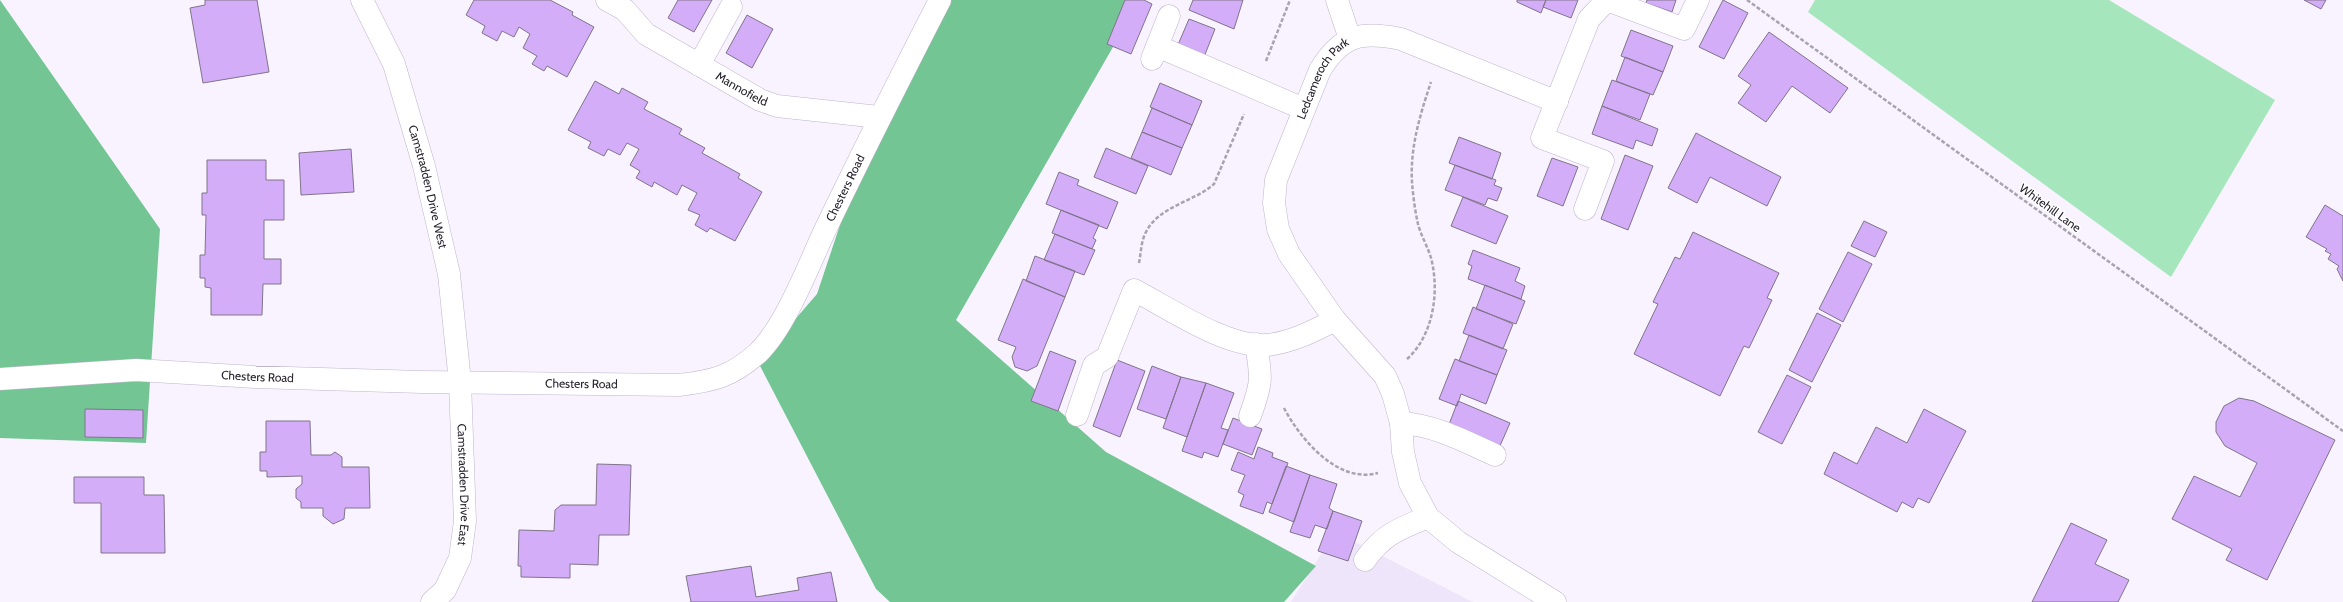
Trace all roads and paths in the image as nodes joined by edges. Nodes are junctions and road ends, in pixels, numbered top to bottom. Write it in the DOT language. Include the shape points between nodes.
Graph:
graph roads {
  1 [pos="362,0"];
  2 [pos="940,0"];
  3 [pos="1290,0"];
  4 [pos="1337,0"];
  5 [pos="1698,0"];
  6 [pos="1747,0"];
  7 [pos="621,3"];
  8 [pos="1622,3"];
  9 [pos="731,7"];
  10 [pos="1169,16"];
  11 [pos="1350,39"];
  12 [pos="1441,55"];
  13 [pos="699,65"];
  14 [pos="1255,87"];
  15 [pos="1557,102"];
  16 [pos="1304,109"];
  17 [pos="879,117"];
  18 [pos="1585,209"];
  19 [pos="1134,290"];
  20 [pos="1335,320"];
  21 [pos="1256,344"];
  22 [pos="1385,376"];
  23 [pos="0,379"];
  24 [pos="460,382"];
  25 [pos="1280,402"];
  26 [pos="1077,415"];
  27 [pos="1250,416"];
  28 [pos="1401,423"];
  29 [pos="2343,431"];
  30 [pos="1495,455"];
  31 [pos="1406,466"];
  32 [pos="1428,517"];
  33 [pos="1366,560"];
  34 [pos="432,602"];
  35 [pos="1555,602"];
  1 -- 24 [label="street, Camstradden Drive West" via="394,64 424,166 449,274"];
  2 -- 17 [label="street, Chesters Road"];
  3 -- 14 [label="path"];
  4 -- 11 [label="street"];
  5 -- 8 [label="street" via="1684,29"];
  6 -- 29 [label="path, Whitehill Lane"];
  7 -- 13 [label="street, Mannofield" via="646,34"];
  8 -- 15 [label="street" via="1607,0 1589,19"];
  9 -- 13 [label="street"];
  10 -- 14 [label="street" via="1154,53"];
  11 -- 12 [label="street, Ledcameroch Park" via="1379,34 1401,39"];
  11 -- 16 [label="street, Ledcameroch Park" via="1330,54 1320,70"];
  12 -- 15 [label="street, Ledcameroch Park"];
  12 -- 22 [label="path" via="1420,113 1413,143 1412,182 1418,224 1431,259 1436,293 1428,326 1416,351"];
  13 -- 17 [label="street, Mannofield" via="760,100 778,106"];
  14 -- 16 [label="street"];
  14 -- 19 [label="path" via="1214,184 1207,191 1160,215 1145,233"];
  15 -- 18 [label="street" via="1542,138 1603,161"];
  16 -- 20 [label="street, Ledcameroch Park" via="1276,180 1274,203 1278,229 1289,254"];
  17 -- 24 [label="street, Chesters Road" via="782,320 758,352 731,373 710,382 678,385"];
  19 -- 21 [label="street" via="1217,334 1243,344"];
  19 -- 26 [label="street" via="1108,356 1094,365"];
  20 -- 21 [label="street" via="1292,339 1266,345"];
  20 -- 22 [label="street, Ledcameroch Park"];
  21 -- 27 [label="street" via="1261,385"];
  22 -- 28 [label="street, Ledcameroch Park"];
  23 -- 24 [label="street, Chesters Road" via="136,370 255,377"];
  24 -- 34 [label="street, Camstradden Drive East" via="465,521 460,558 445,590"];
  25 -- 31 [label="path" via="1304,440 1338,466 1355,474 1372,475"];
  28 -- 30 [label="street" via="1420,424 1441,431"];
  28 -- 31 [label="street, Ledcameroch Park"];
  31 -- 32 [label="street, Ledcameroch Park" via="1410,483"];
  32 -- 33 [label="street" via="1395,530 1375,545"];
  32 -- 35 [label="street, Ledcameroch Park" via="1458,542"];
}
